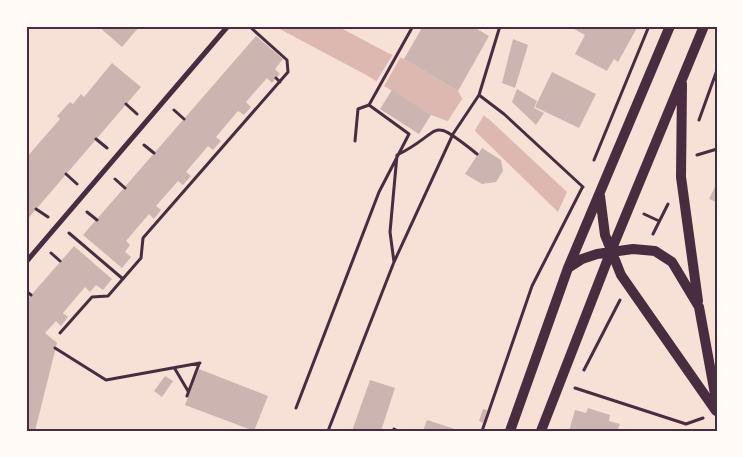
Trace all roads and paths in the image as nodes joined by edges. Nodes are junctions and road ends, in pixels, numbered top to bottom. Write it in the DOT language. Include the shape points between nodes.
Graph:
graph roads {
  1 [pos="228,26"];
  2 [pos="249,26"];
  3 [pos="413,26"];
  4 [pos="500,26"];
  5 [pos="649,26"];
  6 [pos="670,26"];
  7 [pos="704,26"];
  8 [pos="276,78"];
  9 [pos="682,80"];
  10 [pos="280,82"];
  11 [pos="479,95"];
  12 [pos="369,105"];
  13 [pos="247,111"];
  14 [pos="251,114"];
  15 [pos="453,134"];
  16 [pos="355,141"];
  17 [pos="717,149"];
  18 [pos="477,154"];
  19 [pos="397,155"];
  20 [pos="694,155"];
  21 [pos="590,169"];
  22 [pos="586,178"];
  23 [pos="582,187"];
  24 [pos="600,195"];
  25 [pos="36,209"];
  26 [pos="60,224"];
  27 [pos="610,251"];
  28 [pos="26,262"];
  29 [pos="394,262"];
  30 [pos="568,268"];
  31 [pos="123,279"];
  32 [pos="26,291"];
  33 [pos="31,295"];
  34 [pos="699,307"];
  35 [pos="60,333"];
  36 [pos="56,348"];
  37 [pos="175,369"];
  38 [pos="575,388"];
  39 [pos="188,391"];
  40 [pos="187,396"];
  41 [pos="717,405"];
  42 [pos="296,408"];
  43 [pos="713,414"];
  44 [pos="328,431"];
  45 [pos="482,431"];
  46 [pos="510,431"];
  47 [pos="541,431"];
  1 -- 26 [label="street"];
  2 -- 10 [label="path" via="287,60 288,72"];
  3 -- 12 [label="path"];
  4 -- 11 [label="path"];
  5 -- 21 [label="path"];
  6 -- 24 [label="main road"];
  7 -- 9 [label="main road"];
  8 -- 10 [label="path"];
  9 -- 27 [label="main road"];
  9 -- 34 [label="main road" via="681,177"];
  10 -- 14 [label="path"];
  11 -- 15 [label="path"];
  11 -- 23 [label="path"];
  12 -- 16 [label="path" via="358,109"];
  12 -- 19 [label="path" via="409,134"];
  13 -- 14 [label="path"];
  14 -- 31 [label="path" via="144,238 141,258"];
  15 -- 18 [label="path"];
  15 -- 19 [label="path" via="433,130"];
  15 -- 29 [label="path"];
  17 -- 20 [label="path"];
  19 -- 29 [label="path" via="390,232"];
  19 -- 42 [label="path" via="376,200"];
  22 -- 23 [label="path"];
  23 -- 45 [label="path" via="532,286"];
  24 -- 27 [label="main road"];
  24 -- 30 [label="main road"];
  25 -- 26 [label="path"];
  26 -- 28 [label="street"];
  26 -- 31 [label="path"];
  27 -- 30 [label="main road" via="582,259"];
  27 -- 34 [label="main road" via="646,249 665,256"];
  27 -- 43 [label="main road" via="627,286"];
  27 -- 47 [label="main road"];
  29 -- 44 [label="path"];
  30 -- 46 [label="main road"];
  31 -- 35 [label="path" via="108,296 92,297"];
  32 -- 33 [label="path"];
  34 -- 41 [label="main road"];
  36 -- 37 [label="path" via="106,380"];
  37 -- 39 [label="path"];
  37 -- 39 [label="path" via="200,363"];
  38 -- 43 [label="path" via="686,424"];
  39 -- 40 [label="path"];
}
